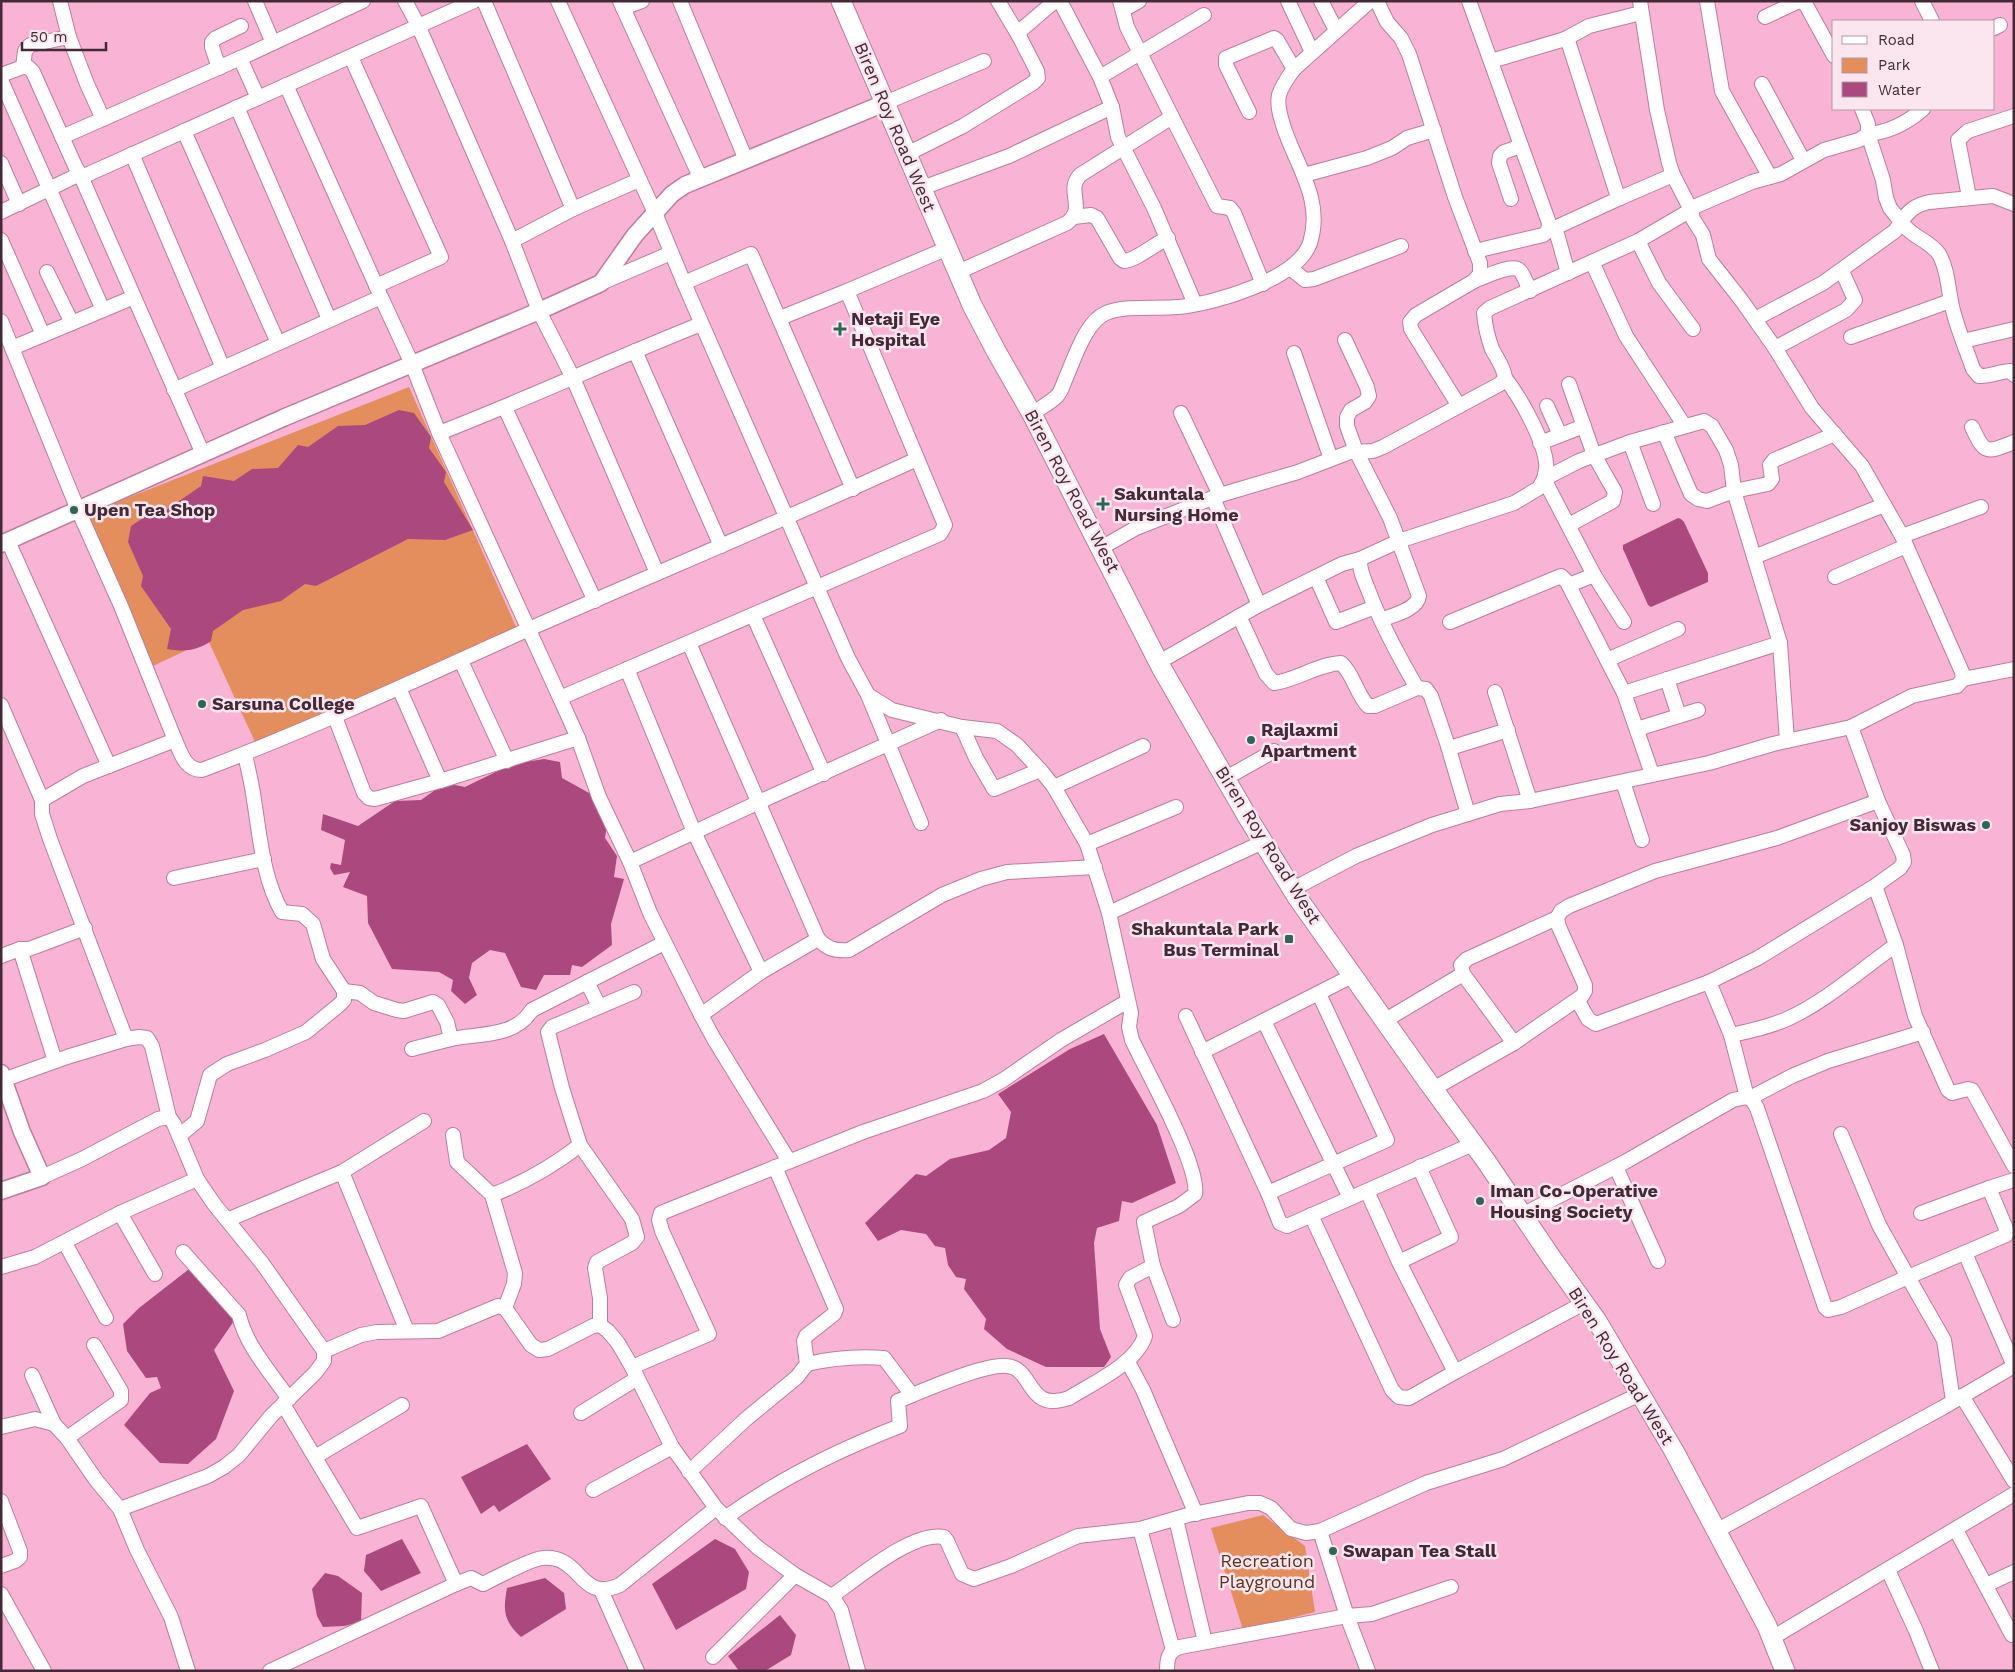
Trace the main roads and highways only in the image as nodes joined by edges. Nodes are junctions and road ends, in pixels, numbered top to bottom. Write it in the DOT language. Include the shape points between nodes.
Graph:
graph roads {
  1 [pos="841,1"];
  2 [pos="1785,1671"];
  1 -- 2 [label="main road, Biren Roy Road West" via="958,272 996,351 1032,414 1159,662 1292,890 1597,1321 1674,1450 1753,1600"];
}
